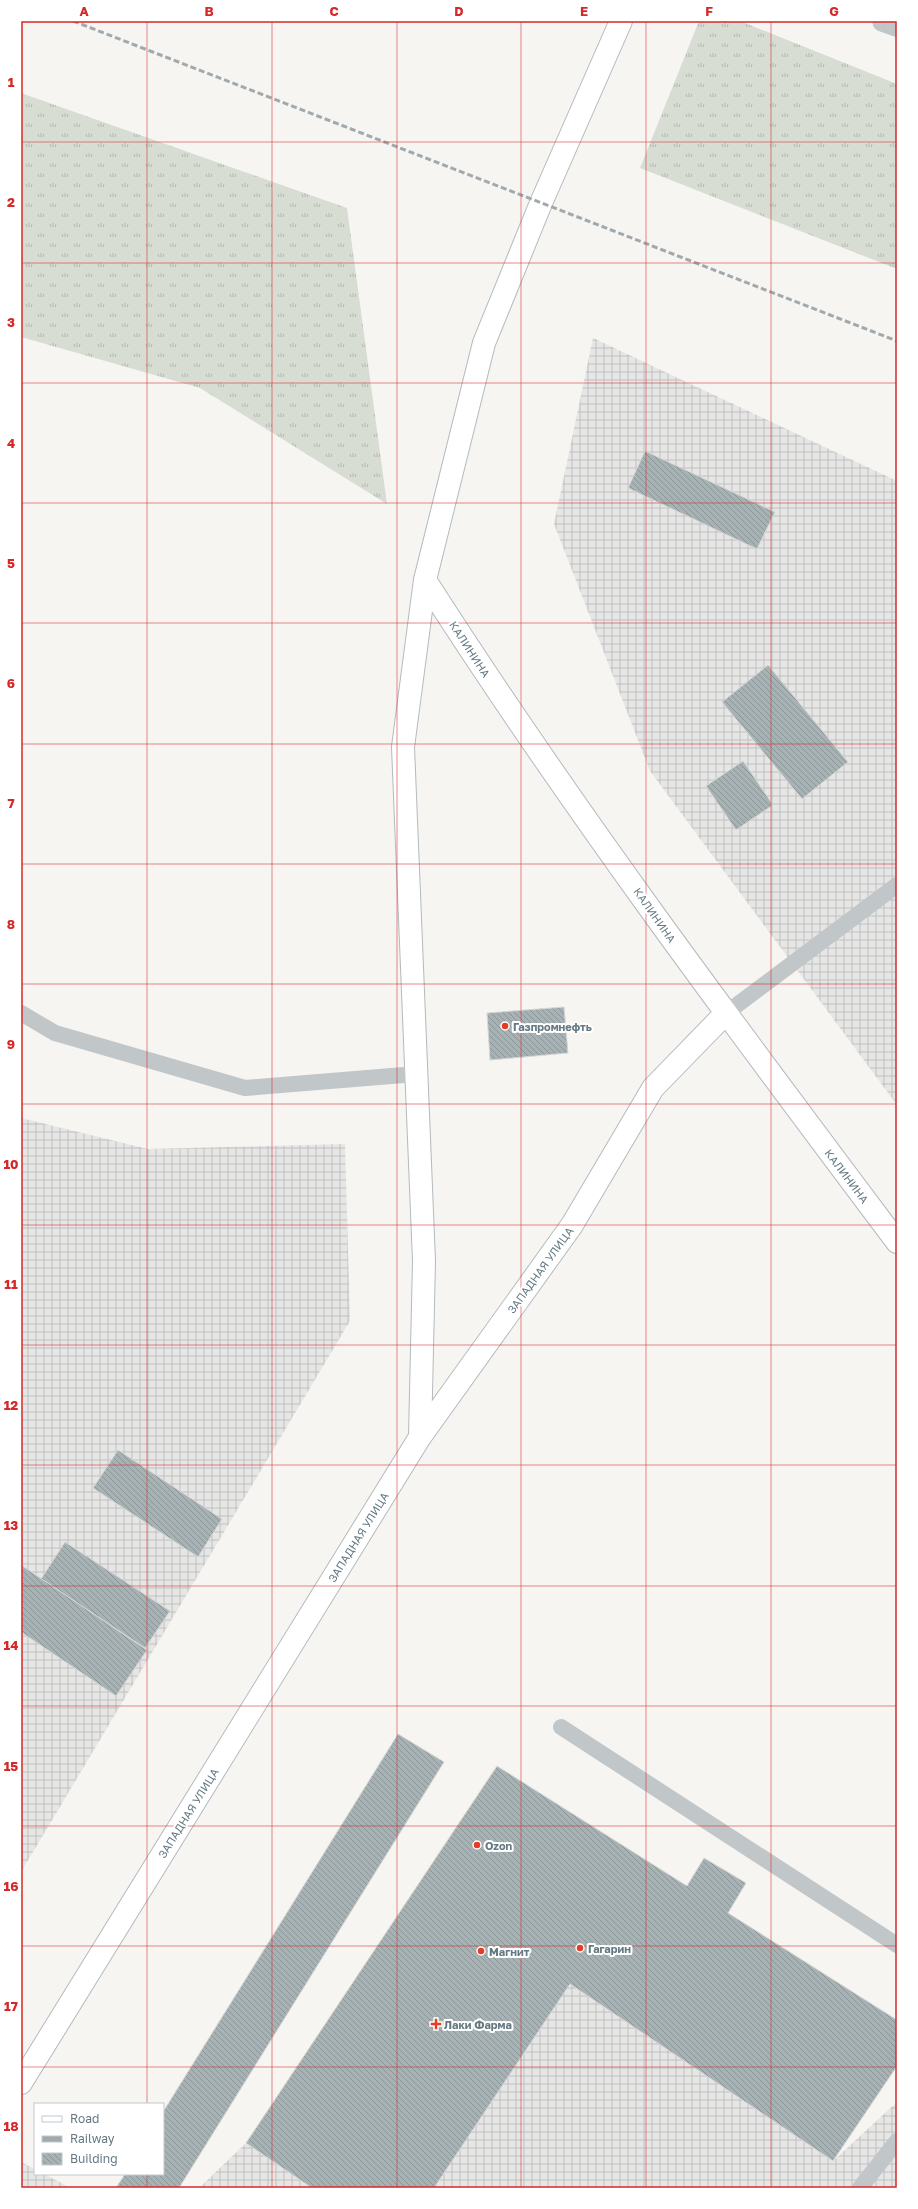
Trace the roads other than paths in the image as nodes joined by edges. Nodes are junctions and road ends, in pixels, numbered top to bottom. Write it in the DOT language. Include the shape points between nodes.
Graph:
graph roads {
  1 [pos="620,21"];
  2 [pos="884,21"];
  3 [pos="897,26"];
  4 [pos="425,580"];
  5 [pos="897,885"];
  6 [pos="21,1014"];
  7 [pos="725,1014"];
  8 [pos="416,1074"];
  9 [pos="897,1242"];
  10 [pos="420,1437"];
  11 [pos="561,1727"];
  12 [pos="897,1945"];
  13 [pos="21,2083"];
  14 [pos="897,2141"];
  15 [pos="860,2188"];
  1 -- 4 [label="main road" via="484,344"];
  2 -- 3 [label="street"];
  4 -- 7 [label="main road, КАЛИНИНА" via="496,690"];
  4 -- 8 [label="main road" via="403,747"];
  5 -- 7 [label="lane"];
  6 -- 8 [label="lane" via="55,1033 245,1088"];
  7 -- 9 [label="main road, КАЛИНИНА"];
  7 -- 10 [label="main road, ЗАПАДНАЯ УЛИЦА" via="653,1088 572,1225"];
  8 -- 10 [label="main road" via="424,1261"];
  10 -- 13 [label="main road, ЗАПАДНАЯ УЛИЦА"];
  11 -- 12 [label="lane"];
  14 -- 15 [label="lane"];
}
